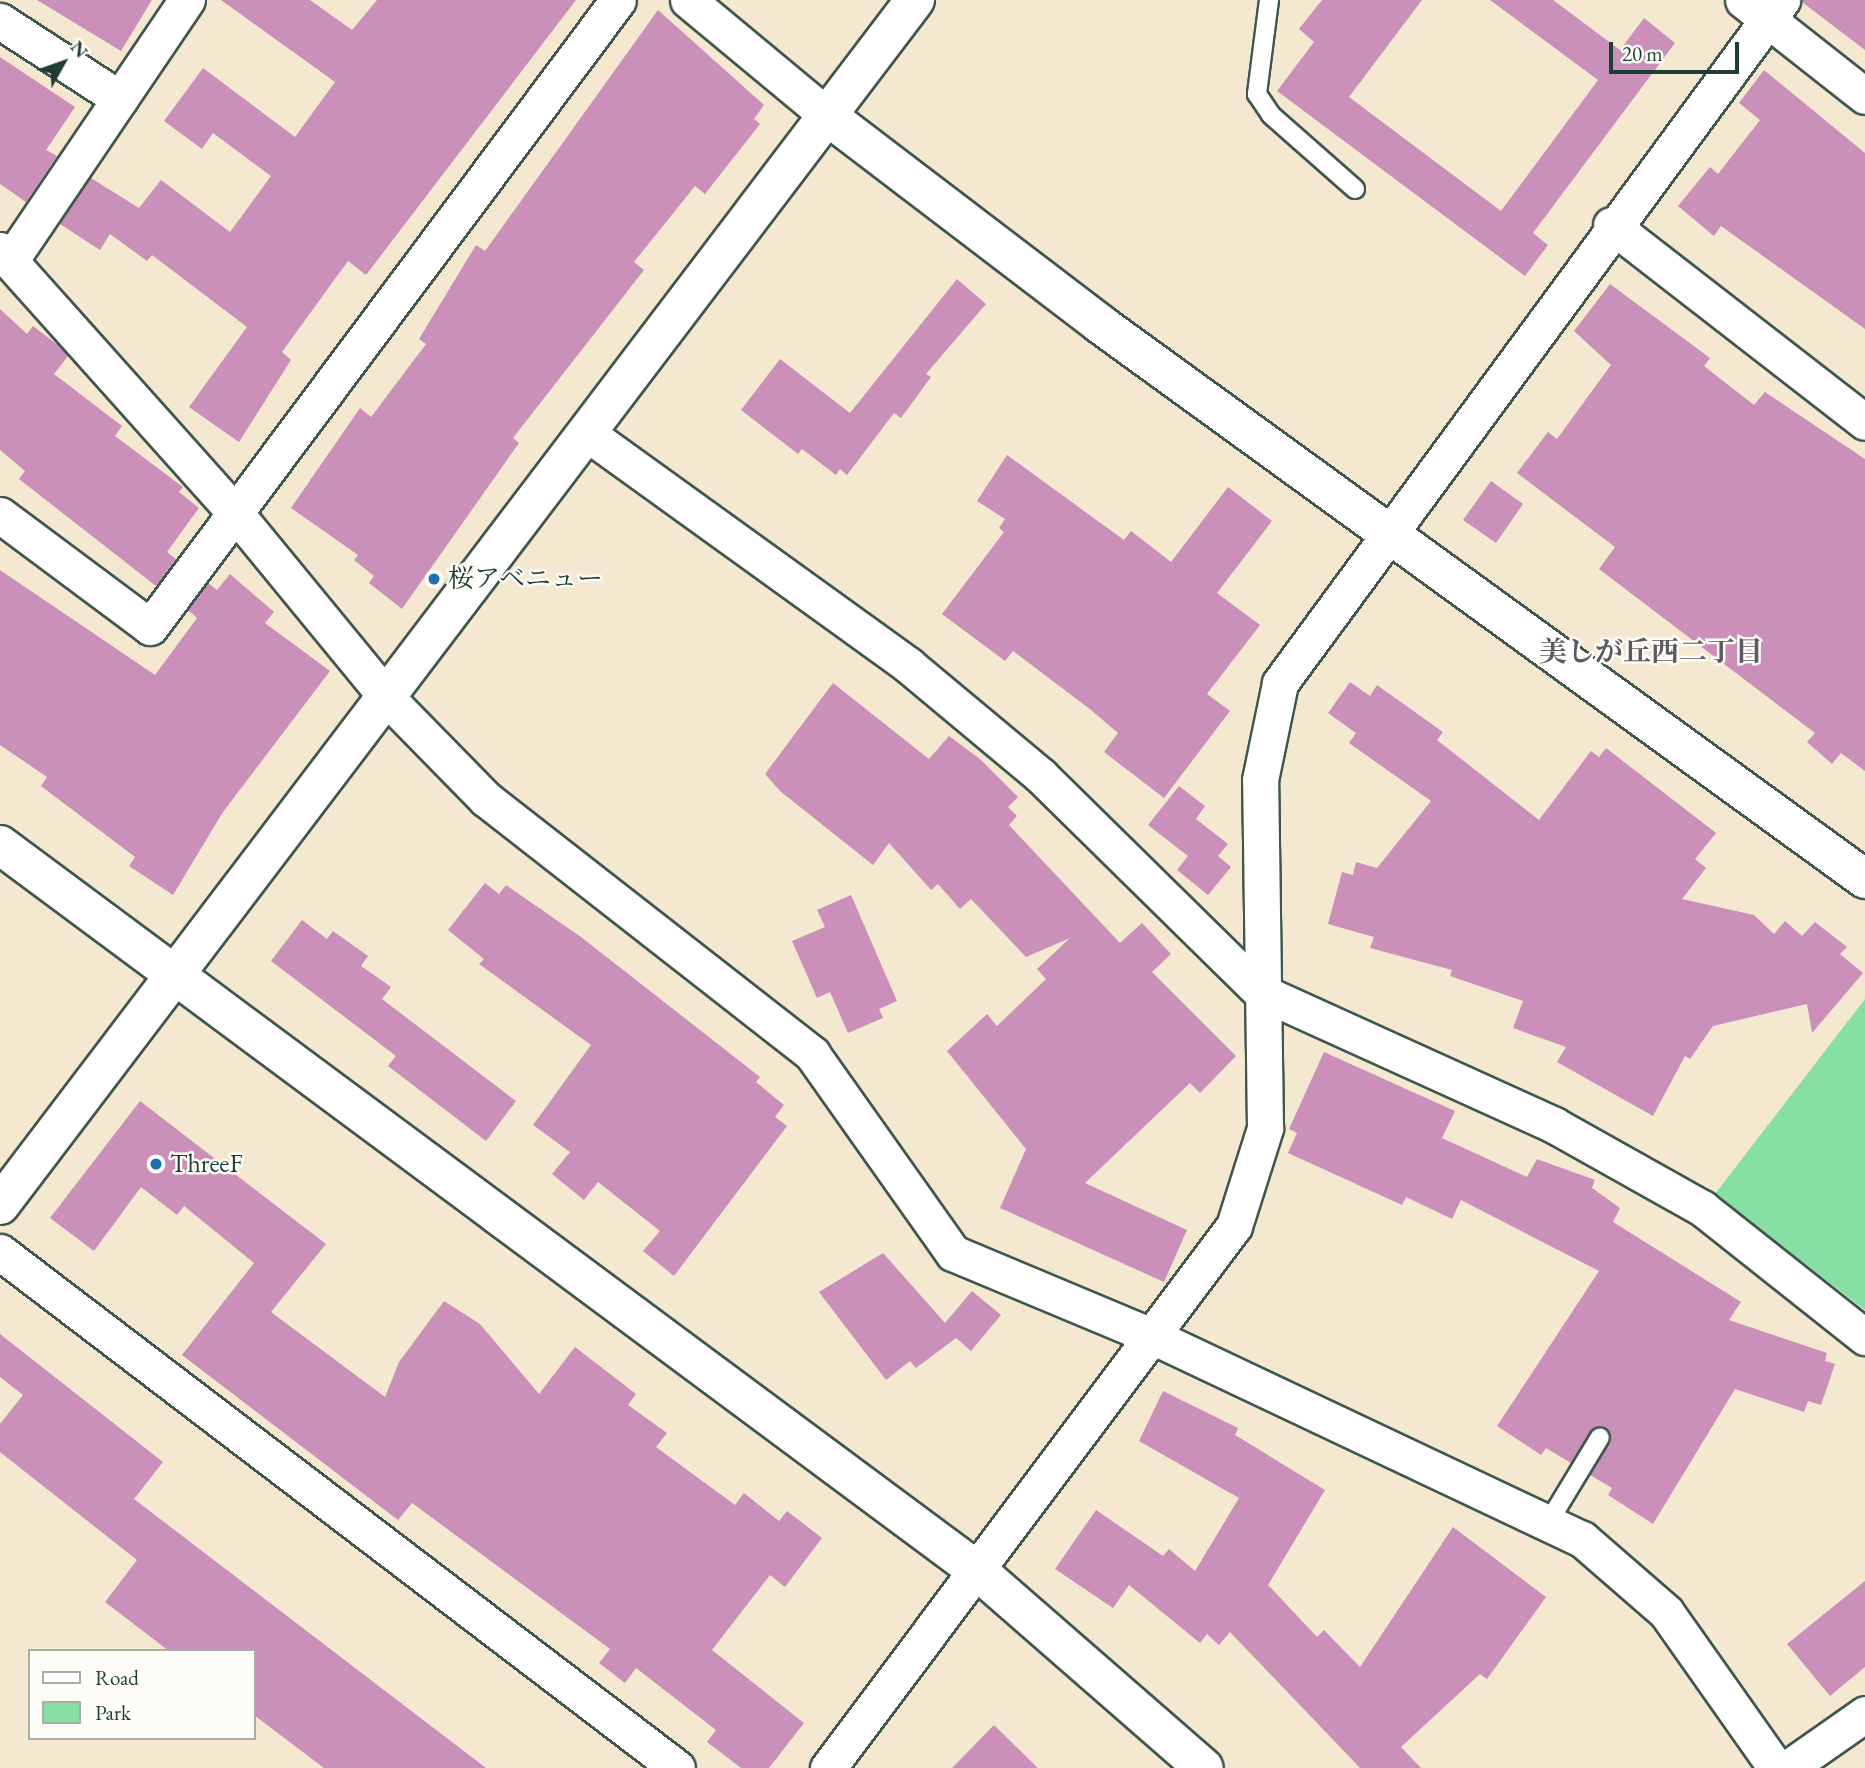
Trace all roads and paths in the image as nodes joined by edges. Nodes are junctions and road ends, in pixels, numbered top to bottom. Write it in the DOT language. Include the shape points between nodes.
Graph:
graph roads {
  1 [pos="187,0"];
  2 [pos="618,0"];
  3 [pos="688,0"];
  4 [pos="915,0"];
  5 [pos="1269,0"];
  6 [pos="1764,6"];
  7 [pos="0,21"];
  8 [pos="1865,96"];
  9 [pos="120,99"];
  10 [pos="830,118"];
  11 [pos="1355,189"];
  12 [pos="1611,225"];
  13 [pos="6,254"];
  14 [pos="1865,422"];
  15 [pos="588,434"];
  16 [pos="236,514"];
  17 [pos="0,515"];
  18 [pos="1387,533"];
  19 [pos="387,698"];
  20 [pos="0,845"];
  21 [pos="1865,879"];
  22 [pos="176,978"];
  23 [pos="1261,992"];
  24 [pos="0,1205"];
  25 [pos="0,1252"];
  26 [pos="1154,1337"];
  27 [pos="1865,1337"];
  28 [pos="1601,1437"];
  29 [pos="1548,1523"];
  30 [pos="979,1572"];
  31 [pos="1865,1714"];
  32 [pos="677,1768"];
  33 [pos="828,1768"];
  34 [pos="1204,1768"];
  35 [pos="1776,1768"];
  36 [pos="1788,1768"];
  1 -- 9 [label="street"];
  2 -- 16 [label="street"];
  3 -- 10 [label="street"];
  4 -- 10 [label="street"];
  5 -- 11 [label="lane" via="1257,94 1271,115"];
  6 -- 8 [label="street"];
  6 -- 12 [label="street"];
  7 -- 9 [label="street"];
  9 -- 13 [label="street"];
  10 -- 15 [label="street"];
  10 -- 18 [label="street"];
  12 -- 14 [label="street"];
  12 -- 18 [label="street"];
  13 -- 16 [label="street"];
  15 -- 19 [label="street"];
  15 -- 23 [label="street" via="918,673 1041,776"];
  16 -- 17 [label="street" via="150,627"];
  16 -- 19 [label="street"];
  18 -- 21 [label="street"];
  18 -- 23 [label="street" via="1280,683 1260,780"];
  19 -- 22 [label="street"];
  19 -- 26 [label="street" via="486,799 812,1054 953,1253"];
  20 -- 22 [label="street"];
  22 -- 24 [label="street"];
  22 -- 30 [label="street"];
  23 -- 26 [label="street" via="1265,1129 1234,1226"];
  23 -- 27 [label="street" via="1555,1125 1702,1208"];
  25 -- 32 [label="street"];
  26 -- 29 [label="street"];
  26 -- 30 [label="street"];
  28 -- 29 [label="lane"];
  29 -- 35 [label="street" via="1582,1539 1666,1612"];
  30 -- 33 [label="street"];
  30 -- 34 [label="street"];
  31 -- 36 [label="street"];
}
